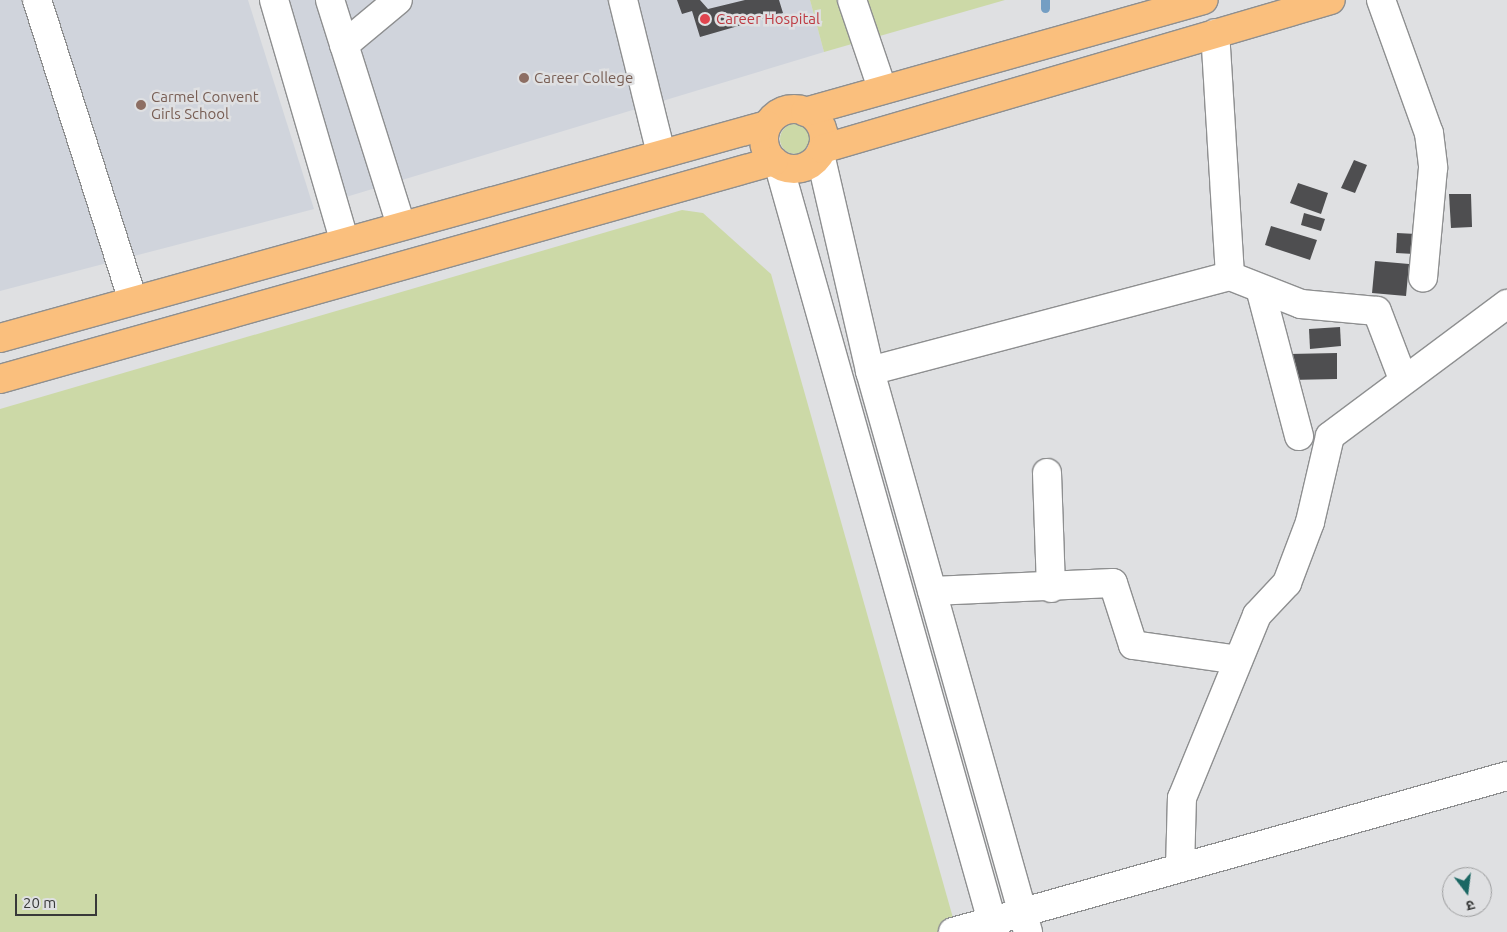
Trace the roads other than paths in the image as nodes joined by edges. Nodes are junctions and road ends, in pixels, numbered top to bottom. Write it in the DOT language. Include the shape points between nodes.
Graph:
graph roads {
  1 [pos="37,0"];
  2 [pos="274,0"];
  3 [pos="330,0"];
  4 [pos="398,0"];
  5 [pos="623,0"];
  6 [pos="852,0"];
  7 [pos="1204,0"];
  8 [pos="1331,0"];
  9 [pos="1380,0"];
  10 [pos="1214,34"];
  11 [pos="344,45"];
  12 [pos="882,88"];
  13 [pos="805,112"];
  14 [pos="767,125"];
  15 [pos="821,151"];
  16 [pos="661,153"];
  17 [pos="776,164"];
  18 [pos="401,224"];
  19 [pos="344,240"];
  20 [pos="1230,276"];
  21 [pos="1423,278"];
  22 [pos="1261,292"];
  23 [pos="133,300"];
  24 [pos="1507,304"];
  25 [pos="0,338"];
  26 [pos="870,371"];
  27 [pos="0,379"];
  28 [pos="1403,380"];
  29 [pos="1298,436"];
  30 [pos="1046,473"];
  31 [pos="1051,588"];
  32 [pos="932,591"];
  33 [pos="1238,660"];
  34 [pos="1507,776"];
  35 [pos="1180,868"];
  36 [pos="1026,922"];
  37 [pos="994,927"];
  38 [pos="953,932"];
  1 -- 23 [label="street"];
  2 -- 19 [label="street"];
  3 -- 11 [label="street"];
  4 -- 11 [label="street"];
  5 -- 16 [label="street"];
  6 -- 12 [label="street"];
  7 -- 12 [label="main road"];
  8 -- 10 [label="main road"];
  9 -- 21 [label="street" via="1429,133 1434,168"];
  10 -- 15 [label="main road"];
  10 -- 20 [label="street"];
  11 -- 18 [label="street"];
  12 -- 13 [label="main road"];
  13 -- 14 [label="main road" via="785,110"];
  13 -- 15 [label="main road" via="823,131"];
  14 -- 16 [label="main road"];
  14 -- 17 [label="main road" via="764,148"];
  15 -- 17 [label="main road" via="802,168"];
  15 -- 26 [label="street"];
  16 -- 18 [label="main road"];
  17 -- 27 [label="main road"];
  17 -- 37 [label="street"];
  18 -- 19 [label="main road"];
  19 -- 23 [label="main road"];
  20 -- 22 [label="street"];
  20 -- 26 [label="street"];
  22 -- 28 [label="street" via="1301,304 1377,311"];
  22 -- 29 [label="street"];
  23 -- 25 [label="main road"];
  24 -- 28 [label="street"];
  26 -- 32 [label="street"];
  28 -- 33 [label="street" via="1330,436 1310,522 1287,583 1257,615"];
  30 -- 31 [label="street"];
  31 -- 32 [label="street"];
  31 -- 33 [label="street" via="1114,583 1133,645"];
  32 -- 36 [label="street"];
  33 -- 35 [label="street" via="1182,798"];
  34 -- 35 [label="street"];
  35 -- 36 [label="street"];
  36 -- 37 [label="street"];
  37 -- 38 [label="street"];
}
